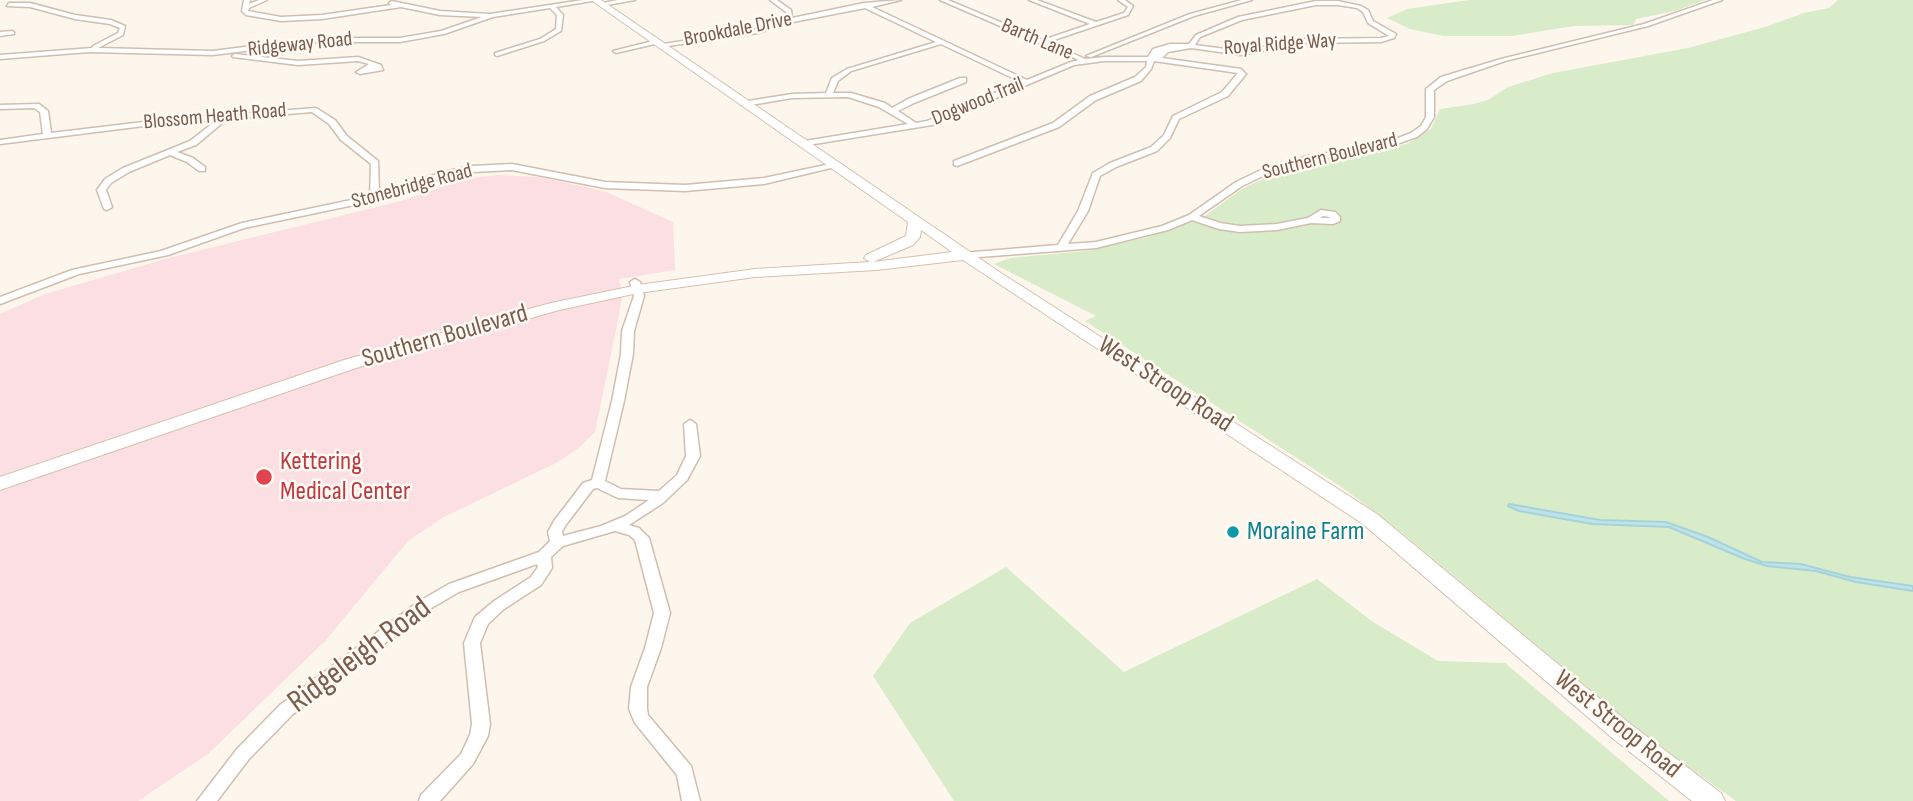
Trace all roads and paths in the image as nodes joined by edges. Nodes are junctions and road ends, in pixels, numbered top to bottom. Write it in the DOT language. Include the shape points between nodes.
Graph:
graph roads {
  1 [pos="264,0"];
  2 [pos="383,0"];
  3 [pos="632,0"];
  4 [pos="773,0"];
  5 [pos="856,0"];
  6 [pos="898,0"];
  7 [pos="943,0"];
  8 [pos="1032,0"];
  9 [pos="1121,0"];
  10 [pos="1249,0"];
  11 [pos="1719,0"];
  12 [pos="597,1"];
  13 [pos="516,2"];
  14 [pos="246,4"];
  15 [pos="9,5"];
  16 [pos="400,5"];
  17 [pos="865,5"];
  18 [pos="553,8"];
  19 [pos="519,12"];
  20 [pos="492,15"];
  21 [pos="787,21"];
  22 [pos="1098,25"];
  23 [pos="12,33"];
  24 [pos="0,34"];
  25 [pos="942,42"];
  26 [pos="1043,42"];
  27 [pos="659,44"];
  28 [pos="1191,46"];
  29 [pos="89,50"];
  30 [pos="616,51"];
  31 [pos="232,52"];
  32 [pos="496,54"];
  33 [pos="1156,56"];
  34 [pos="0,57"];
  35 [pos="1082,59"];
  36 [pos="1073,63"];
  37 [pos="375,64"];
  38 [pos="963,80"];
  39 [pos="1028,82"];
  40 [pos="828,94"];
  41 [pos="745,104"];
  42 [pos="0,107"];
  43 [pos="893,111"];
  44 [pos="225,117"];
  45 [pos="916,126"];
  46 [pos="47,134"];
  47 [pos="0,142"];
  48 [pos="802,144"];
  49 [pos="172,153"];
  50 [pos="957,163"];
  51 [pos="835,166"];
  52 [pos="202,169"];
  53 [pos="374,198"];
  54 [pos="107,207"];
  55 [pos="1192,216"];
  56 [pos="1311,220"];
  57 [pos="915,221"];
  58 [pos="1060,249"];
  59 [pos="966,256"];
  60 [pos="867,260"];
  61 [pos="906,261"];
  62 [pos="637,285"];
  63 [pos="0,301"];
  64 [pos="690,424"];
  65 [pos="0,475"];
  66 [pos="598,483"];
  67 [pos="0,484"];
  68 [pos="662,496"];
  69 [pos="612,526"];
  70 [pos="642,538"];
  71 [pos="558,542"];
  72 [pos="544,556"];
  73 [pos="206,801"];
  74 [pos="428,801"];
  75 [pos="691,801"];
  76 [pos="1712,801"];
  1 -- 14 [label="street"];
  2 -- 16 [label="street"];
  3 -- 12 [label="street, Ridgeway Road"];
  4 -- 21 [label="street" via="789,11"];
  5 -- 17 [label="street"];
  6 -- 17 [label="street, Brookdale Drive"];
  7 -- 26 [label="street, Barth Lane"];
  8 -- 22 [label="street"];
  9 -- 22 [label="street" via="1130,5 1130,11"];
  10 -- 35 [label="street, Royal Ridge Way" via="1192,15"];
  11 -- 55 [label="street, Southern Boulevard" via="1646,25 1444,79 1430,89 1430,117 1413,135 1264,172"];
  12 -- 18 [label="street, Ridgeway Road"];
  12 -- 27 [label="main road, West Stroop Road"];
  13 -- 19 [label="street"];
  14 -- 16 [label="street" via="245,12 256,17 291,19"];
  15 -- 29 [label="street" via="30,5 123,27 121,34"];
  16 -- 20 [label="street" via="440,13"];
  17 -- 21 [label="street, Brookdale Drive"];
  17 -- 25 [label="street"];
  18 -- 19 [label="street, Ridgeway Road"];
  18 -- 32 [label="street" via="560,15 559,30 536,43"];
  19 -- 20 [label="street, Ridgeway Road"];
  20 -- 31 [label="street, Ridgeway Road" via="454,30 410,39 315,40"];
  21 -- 27 [label="street, Brookdale Drive" via="758,31"];
  22 -- 26 [label="street"];
  23 -- 24 [label="street"];
  25 -- 39 [label="street"];
  25 -- 40 [label="street" via="849,70 835,80"];
  26 -- 35 [label="street, Barth Lane"];
  27 -- 30 [label="street, Brookdale Drive"];
  27 -- 41 [label="main road, West Stroop Road"];
  28 -- 28 [label="street, Royal Ridge Way" via="1198,36 1245,17 1320,3 1362,8 1370,22 1393,34 1381,40 1305,41 1241,53"];
  28 -- 33 [label="street, Royal Ridge Way" via="1176,46"];
  29 -- 31 [label="street, Ridgeway Road"];
  29 -- 34 [label="street, Ridgeway Road"];
  31 -- 37 [label="street" via="238,57 288,63 351,59"];
  33 -- 36 [label="street, Dogwood Trail"];
  33 -- 50 [label="street" via="1138,79 1093,98 1056,125"];
  33 -- 58 [label="street, Dogwood Trail" via="1235,68 1242,74 1230,90 1176,118 1154,149 1096,175 1083,211"];
  35 -- 36 [label="street, Barth Lane"];
  36 -- 39 [label="street, Dogwood Trail"];
  38 -- 43 [label="street"];
  39 -- 45 [label="street, Dogwood Trail"];
  40 -- 41 [label="street"];
  40 -- 43 [label="street" via="861,97"];
  41 -- 48 [label="main road, West Stroop Road"];
  42 -- 46 [label="street" via="36,106 44,111"];
  43 -- 45 [label="street"];
  44 -- 46 [label="street, Blossom Heath Road"];
  44 -- 49 [label="street" via="200,139"];
  44 -- 53 [label="street, Blossom Heath Road" via="301,109 322,114 375,163"];
  45 -- 48 [label="street, Dogwood Trail"];
  46 -- 47 [label="street, Blossom Heath Road"];
  48 -- 51 [label="main road, West Stroop Road"];
  49 -- 52 [label="street"];
  49 -- 54 [label="street" via="108,181 101,190"];
  51 -- 53 [label="street, Stonebridge Road" via="764,181 685,188 614,186 512,167 482,168 446,174"];
  51 -- 57 [label="main road, West Stroop Road"];
  53 -- 63 [label="street, Stonebridge Road" via="256,223 164,253 76,272"];
  55 -- 56 [label="street" via="1240,229"];
  55 -- 58 [label="street, Southern Boulevard" via="1132,238"];
  57 -- 59 [label="main road, West Stroop Road"];
  57 -- 60 [label="main road" via="908,242"];
  58 -- 59 [label="street, Southern Boulevard"];
  59 -- 61 [label="main road, Southern Boulevard"];
  59 -- 76 [label="main road, West Stroop Road" via="1370,519 1620,730"];
  60 -- 61 [label="main road, Southern Boulevard"];
  60 -- 62 [label="main road, Southern Boulevard" via="744,267"];
  61 -- 62 [label="main road, Southern Boulevard"];
  62 -- 65 [label="main road, Southern Boulevard" via="512,309 374,348"];
  62 -- 66 [label="street" via="639,296"];
  62 -- 67 [label="main road, Southern Boulevard" via="393,351"];
  64 -- 68 [label="street" via="690,466"];
  66 -- 68 [label="street" via="627,495"];
  66 -- 71 [label="street" via="588,486 559,524 555,532"];
  68 -- 69 [label="street, Ridgeleigh Road"];
  69 -- 70 [label="street" via="634,531"];
  69 -- 71 [label="street, Ridgeleigh Road"];
  70 -- 75 [label="street" via="662,613 639,687 638,709 641,719 685,772"];
  71 -- 72 [label="street, Ridgeleigh Road"];
  72 -- 73 [label="street, Ridgeleigh Road" via="454,588 423,606 286,710"];
  72 -- 74 [label="street, Ridgeleigh Road" via="545,568 536,582 489,613 475,632 479,736 467,758"];
}
